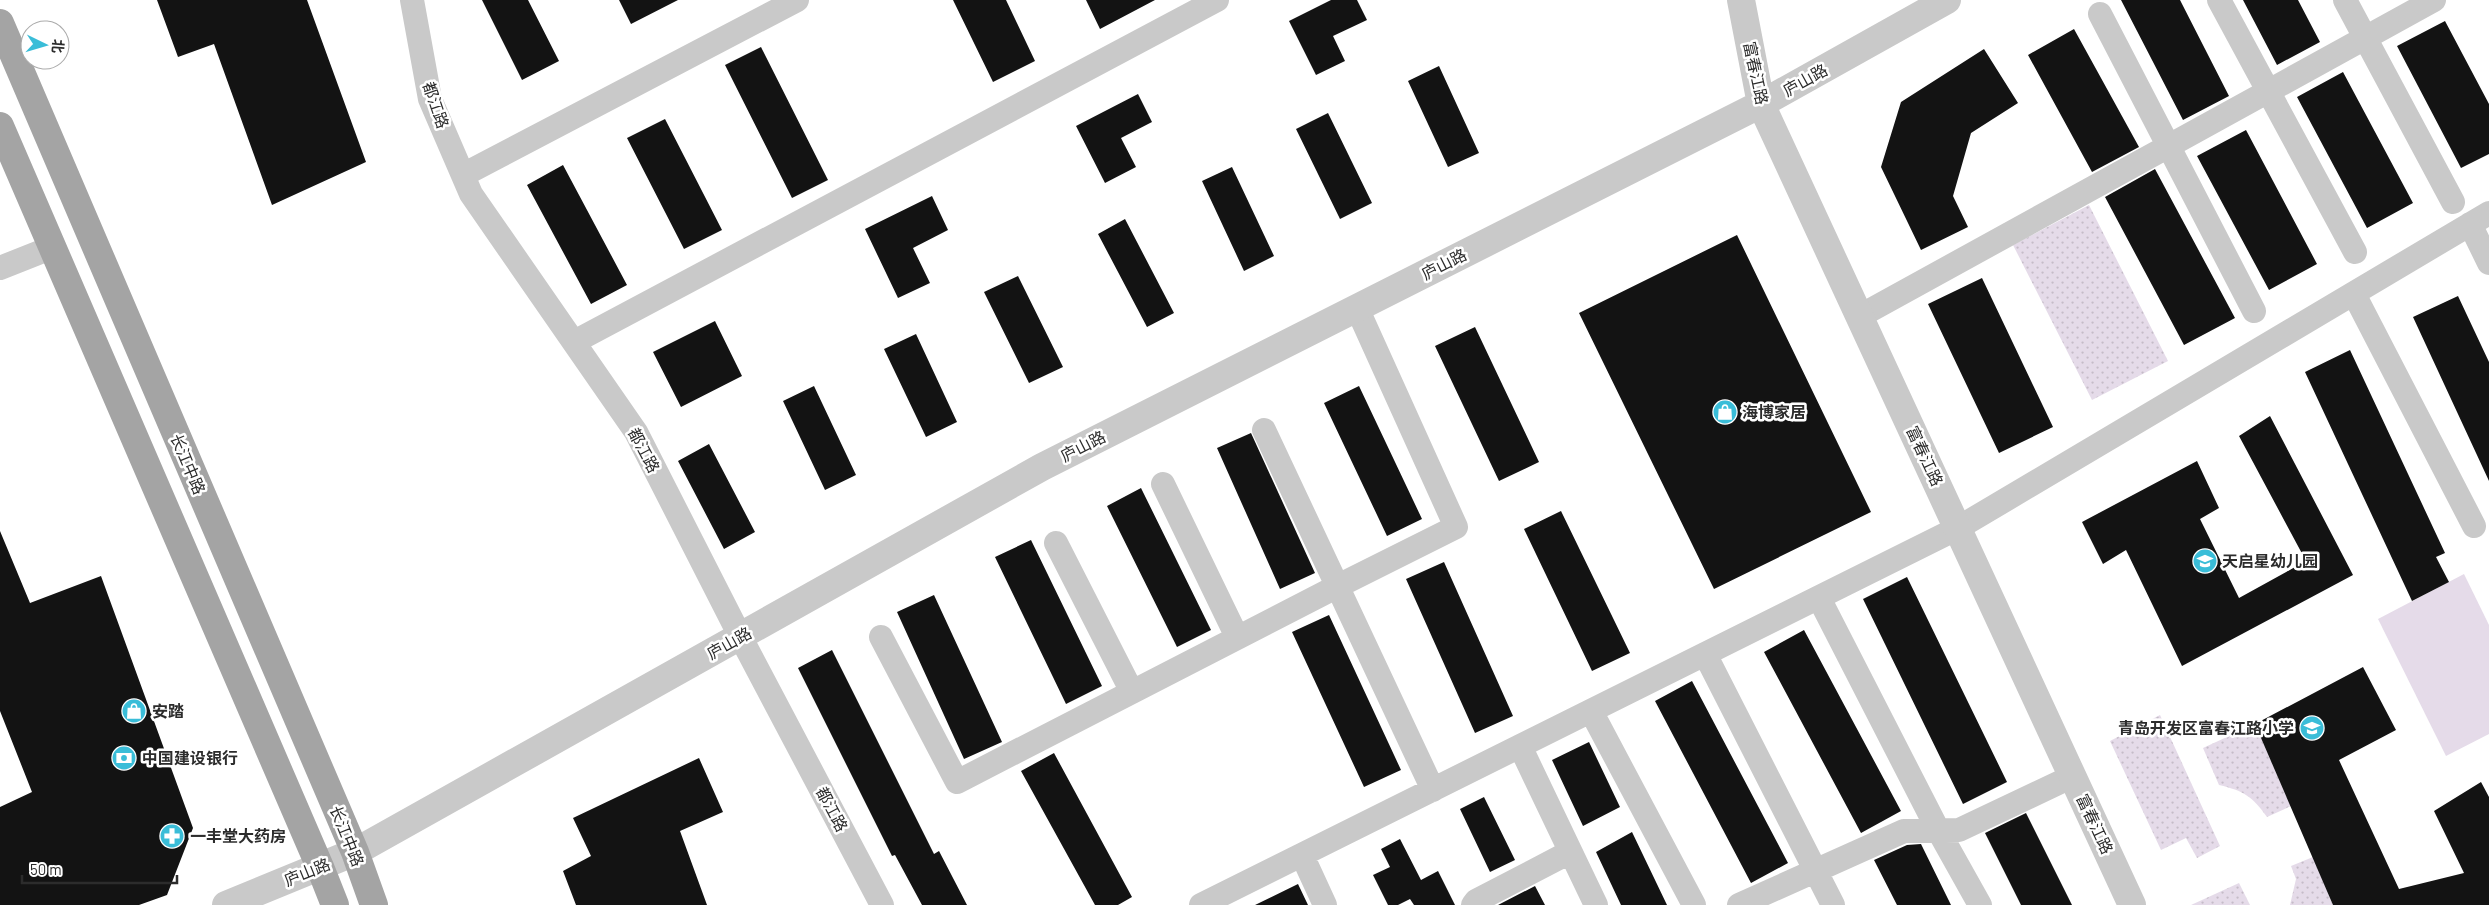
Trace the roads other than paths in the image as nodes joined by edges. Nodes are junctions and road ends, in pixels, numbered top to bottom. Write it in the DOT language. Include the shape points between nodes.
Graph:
graph roads {
  1 [pos="412,0"];
  2 [pos="797,0"];
  3 [pos="1217,0"];
  4 [pos="1741,0"];
  5 [pos="1947,0"];
  6 [pos="2219,0"];
  7 [pos="2345,0"];
  8 [pos="2434,0"];
  9 [pos="2100,14"];
  10 [pos="0,23"];
  11 [pos="2365,38"];
  12 [pos="2268,91"];
  13 [pos="1761,104"];
  14 [pos="0,126"];
  15 [pos="2168,146"];
  16 [pos="463,175"];
  17 [pos="2453,202"];
  18 [pos="2480,219"];
  19 [pos="53,247"];
  20 [pos="2354,252"];
  21 [pos="2489,263"];
  22 [pos="0,268"];
  23 [pos="2354,294"];
  24 [pos="1357,308"];
  25 [pos="2254,311"];
  26 [pos="1860,316"];
  27 [pos="574,342"];
  28 [pos="1264,430"];
  29 [pos="1163,484"];
  30 [pos="2474,526"];
  31 [pos="1958,528"];
  32 [pos="1056,543"];
  33 [pos="1336,587"];
  34 [pos="1819,598"];
  35 [pos="740,636"];
  36 [pos="880,637"];
  37 [pos="1237,638"];
  38 [pos="1705,654"];
  39 [pos="1132,692"];
  40 [pos="1591,711"];
  41 [pos="1520,746"];
  42 [pos="2073,776"];
  43 [pos="1433,790"];
  44 [pos="1938,830"];
  45 [pos="355,852"];
  46 [pos="1570,852"];
  47 [pos="1302,855"];
  48 [pos="320,866"];
  49 [pos="1814,871"];
  50 [pos="226,905"];
  51 [pos="335,905"];
  52 [pos="374,905"];
  53 [pos="882,905"];
  54 [pos="1201,905"];
  55 [pos="1325,905"];
  56 [pos="1473,905"];
  57 [pos="1596,905"];
  58 [pos="1694,905"];
  59 [pos="1739,905"];
  60 [pos="1833,905"];
  61 [pos="1980,905"];
  62 [pos="2132,905"];
  1 -- 16 [label="street, 都江路" via="430,99"];
  2 -- 16 [label="street"];
  3 -- 27 [label="street"];
  4 -- 13 [label="street, 富春江路"];
  5 -- 13 [label="street, 庐山路"];
  6 -- 12 [label="street"];
  7 -- 11 [label="street"];
  8 -- 11 [label="street"];
  9 -- 15 [label="street"];
  10 -- 45 [label="main road, 长江中路"];
  11 -- 12 [label="street"];
  11 -- 17 [label="street"];
  12 -- 15 [label="street"];
  12 -- 20 [label="street"];
  13 -- 24 [label="street, 庐山路"];
  13 -- 26 [label="street, 富春江路"];
  14 -- 19 [label="main road"];
  15 -- 25 [label="street"];
  15 -- 26 [label="street"];
  16 -- 27 [label="street, 都江路" via="471,194"];
  18 -- 21 [label="street"];
  18 -- 23 [label="street"];
  19 -- 22 [label="street"];
  19 -- 48 [label="main road"];
  23 -- 30 [label="street"];
  23 -- 31 [label="street"];
  24 -- 33 [label="street" via="1456,528"];
  24 -- 35 [label="street, 庐山路" via="1042,467"];
  26 -- 31 [label="street, 富春江路"];
  27 -- 35 [label="street, 都江路" via="636,432"];
  28 -- 33 [label="street"];
  29 -- 37 [label="street"];
  31 -- 34 [label="street"];
  31 -- 42 [label="street, 富春江路"];
  32 -- 39 [label="street"];
  33 -- 37 [label="street"];
  33 -- 43 [label="street"];
  34 -- 38 [label="street"];
  34 -- 44 [label="street"];
  35 -- 45 [label="street, 庐山路"];
  35 -- 53 [label="street, 都江路"];
  36 -- 39 [label="street" via="957,782"];
  37 -- 39 [label="street"];
  38 -- 40 [label="street"];
  38 -- 49 [label="street"];
  40 -- 41 [label="street"];
  40 -- 58 [label="street"];
  41 -- 43 [label="street"];
  41 -- 46 [label="street"];
  42 -- 44 [label="street" via="1959,830"];
  42 -- 62 [label="street, 富春江路"];
  43 -- 47 [label="street"];
  44 -- 49 [label="street" via="1904,831"];
  44 -- 61 [label="street"];
  45 -- 48 [label="street, 庐山路"];
  45 -- 52 [label="main road, 长江中路"];
  46 -- 56 [label="street"];
  46 -- 57 [label="street"];
  47 -- 54 [label="street"];
  47 -- 55 [label="street"];
  48 -- 50 [label="street, 庐山路"];
  48 -- 51 [label="main road"];
  49 -- 59 [label="street"];
  49 -- 60 [label="street"];
}
